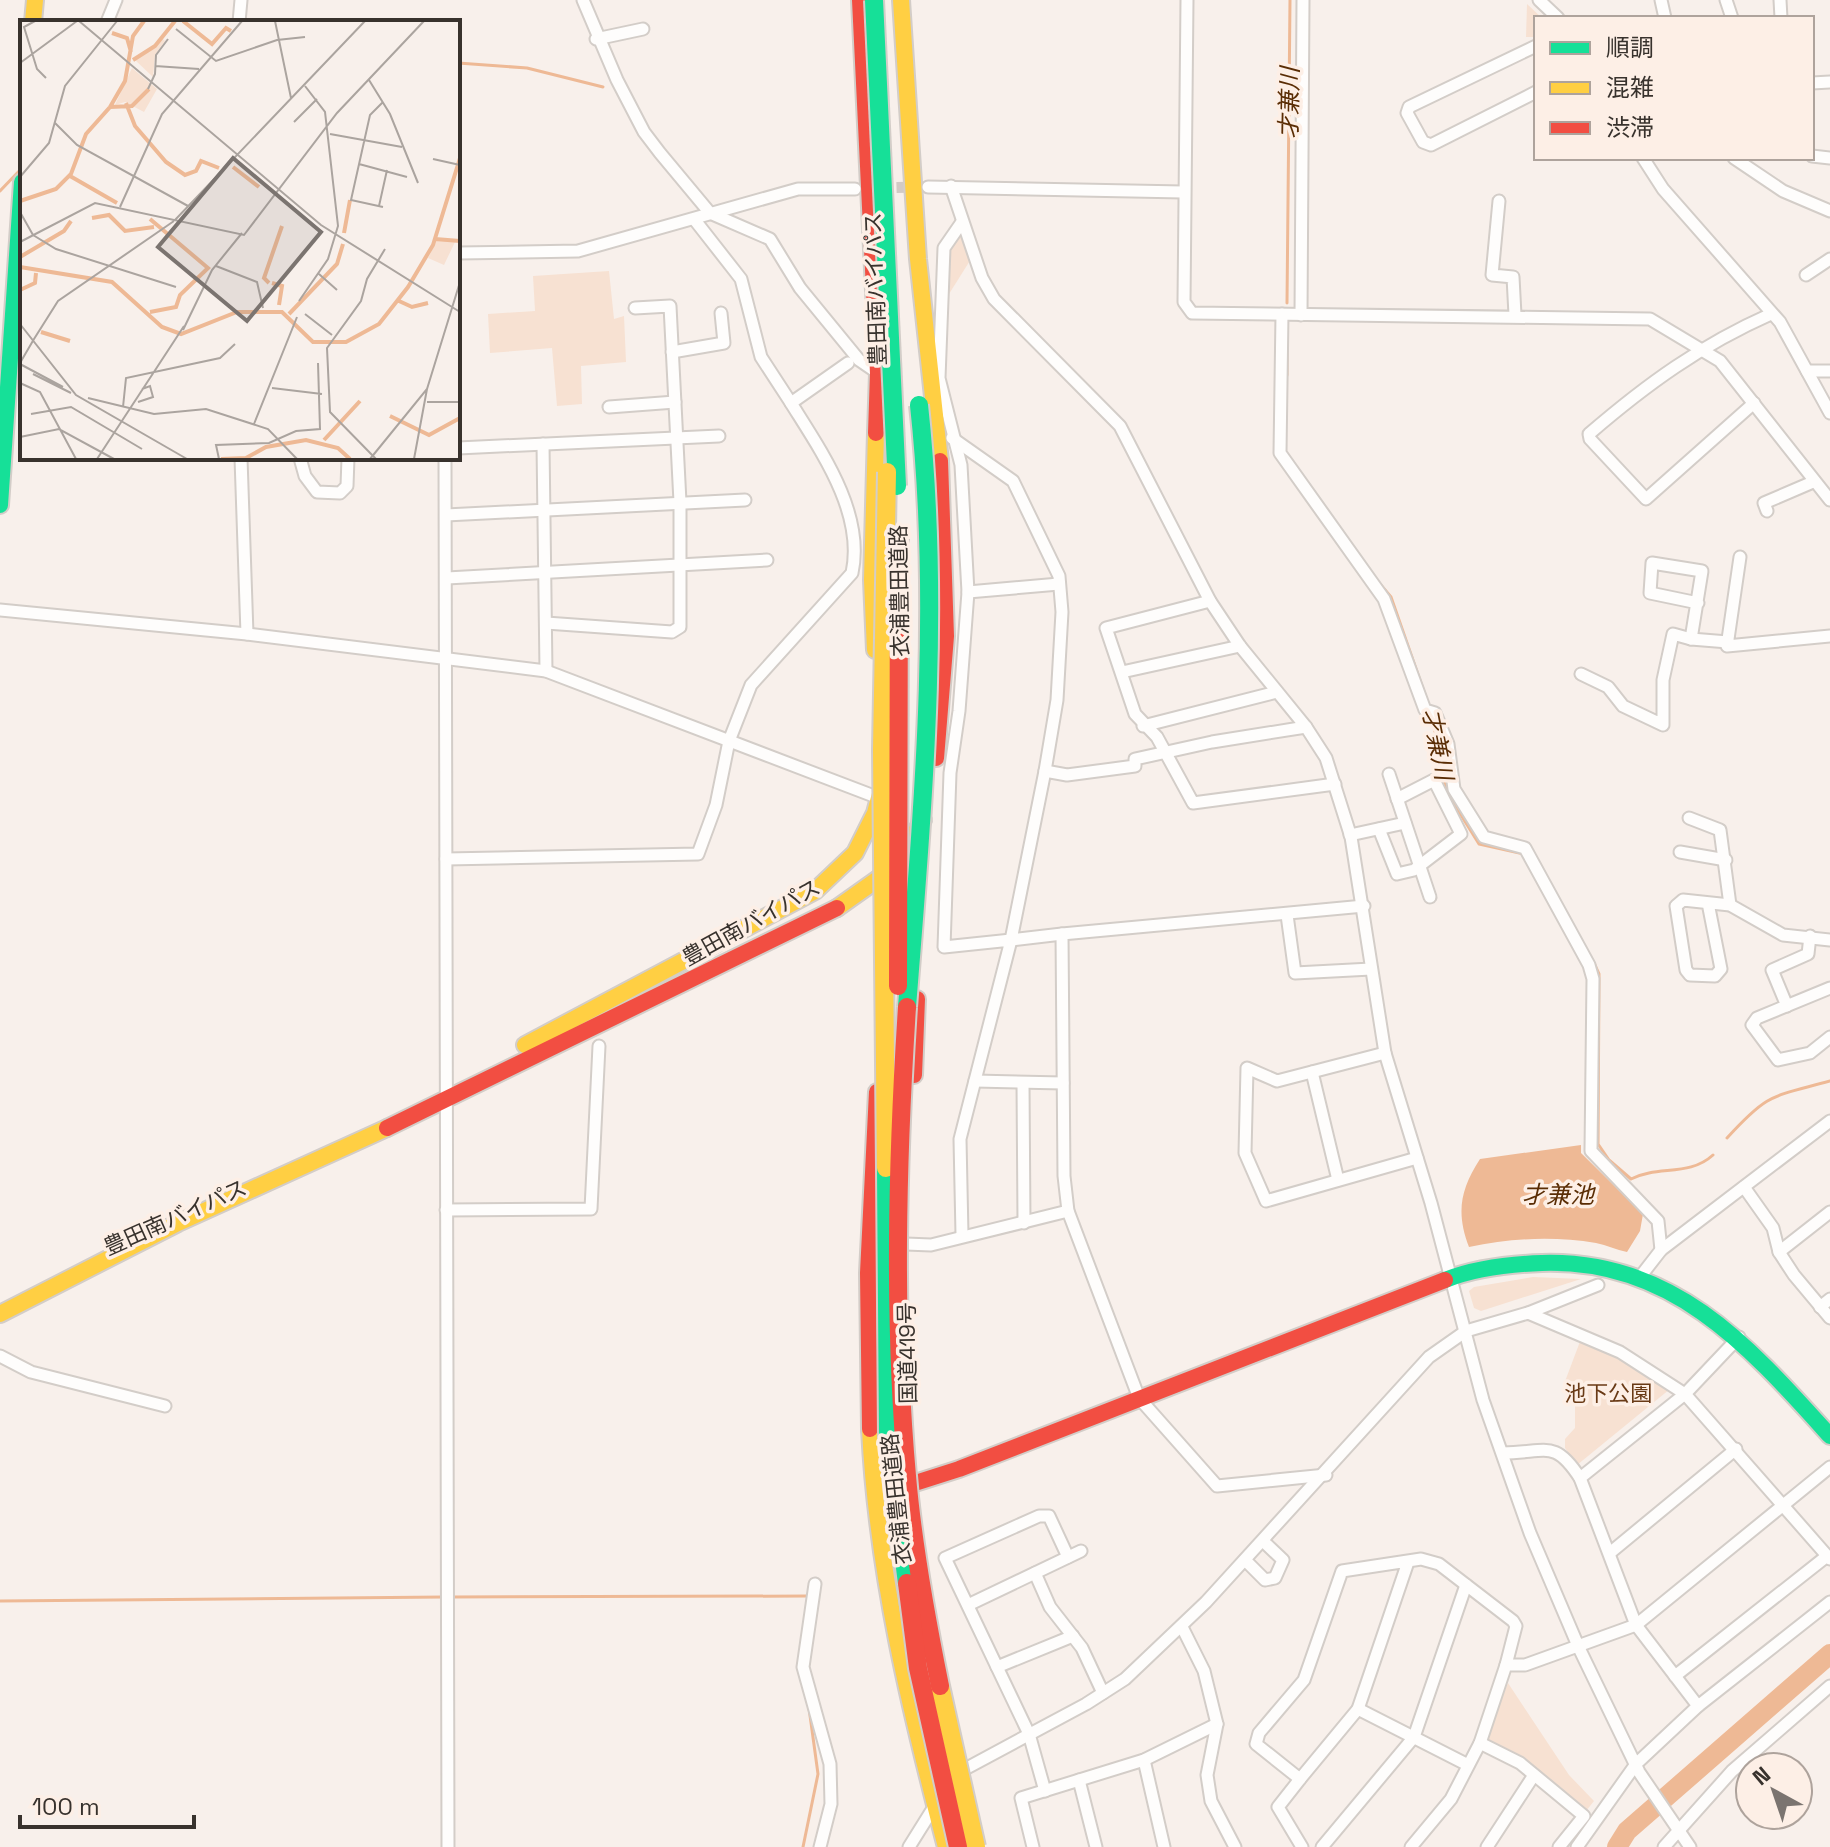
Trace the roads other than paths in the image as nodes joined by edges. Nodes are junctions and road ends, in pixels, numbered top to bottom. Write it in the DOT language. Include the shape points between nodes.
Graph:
graph roads {
  1 [pos="35,0"];
  2 [pos="116,0"];
  3 [pos="241,0"];
  4 [pos="583,0"];
  5 [pos="860,0"];
  6 [pos="867,0"];
  7 [pos="874,0"];
  8 [pos="901,0"];
  9 [pos="1187,0"];
  10 [pos="1303,0"];
  11 [pos="1539,0"];
  12 [pos="1556,16"];
  13 [pos="33,20"];
  14 [pos="108,20"];
  15 [pos="239,20"];
  16 [pos="643,29"];
  17 [pos="596,39"];
  18 [pos="1534,47"];
  19 [pos="1534,93"];
  20 [pos="1644,160"];
  21 [pos="1747,162"];
  22 [pos="951,186"];
  23 [pos="855,189"];
  24 [pos="1183,192"];
  25 [pos="921,193"];
  26 [pos="1499,201"];
  27 [pos="1830,211"];
  28 [pos="20,213"];
  29 [pos="710,213"];
  30 [pos="694,219"];
  31 [pos="962,222"];
  32 [pos="460,253"];
  33 [pos="1830,259"];
  34 [pos="875,268"];
  35 [pos="1806,275"];
  36 [pos="635,308"];
  37 [pos="12,311"];
  38 [pos="721,313"];
  39 [pos="1282,314"];
  40 [pos="1771,314"];
  41 [pos="1301,315"];
  42 [pos="1515,315"];
  43 [pos="1699,349"];
  44 [pos="672,352"];
  45 [pos="848,363"];
  46 [pos="1807,371"];
  47 [pos="1830,371"];
  48 [pos="878,373"];
  49 [pos="675,402"];
  50 [pos="791,403"];
  51 [pos="1754,403"];
  52 [pos="609,407"];
  53 [pos="1830,413"];
  54 [pos="719,436"];
  55 [pos="952,437"];
  56 [pos="677,438"];
  57 [pos="543,444"];
  58 [pos="460,448"];
  59 [pos="241,460"];
  60 [pos="301,460"];
  61 [pos="348,460"];
  62 [pos="445,460"];
  63 [pos="1813,482"];
  64 [pos="745,500"];
  65 [pos="1830,500"];
  66 [pos="680,502"];
  67 [pos="0,505"];
  68 [pos="544,510"];
  69 [pos="1767,511"];
  70 [pos="446,515"];
  71 [pos="1740,557"];
  72 [pos="767,560"];
  73 [pos="678,565"];
  74 [pos="546,573"];
  75 [pos="447,578"];
  76 [pos="1059,584"];
  77 [pos="968,592"];
  78 [pos="1210,601"];
  79 [pos="1698,603"];
  80 [pos="0,610"];
  81 [pos="546,623"];
  82 [pos="247,634"];
  83 [pos="1830,636"];
  84 [pos="1691,639"];
  85 [pos="1728,642"];
  86 [pos="1240,646"];
  87 [pos="445,660"];
  88 [pos="546,671"];
  89 [pos="1122,672"];
  90 [pos="1581,674"];
  91 [pos="1277,692"];
  92 [pos="1143,726"];
  93 [pos="1306,727"];
  94 [pos="729,741"];
  95 [pos="1166,754"];
  96 [pos="1045,771"];
  97 [pos="1389,774"];
  98 [pos="1444,780"];
  99 [pos="1335,784"];
  100 [pos="879,798"];
  101 [pos="1397,799"];
  102 [pos="1689,818"];
  103 [pos="1405,823"];
  104 [pos="1379,829"];
  105 [pos="1350,835"];
  106 [pos="861,845"];
  107 [pos="1680,852"];
  108 [pos="446,859"];
  109 [pos="899,860"];
  110 [pos="1726,860"];
  111 [pos="1420,867"];
  112 [pos="867,890"];
  113 [pos="1430,897"];
  114 [pos="1708,903"];
  115 [pos="1730,905"];
  116 [pos="1364,906"];
  117 [pos="834,910"];
  118 [pos="1287,915"];
  119 [pos="880,920"];
  120 [pos="1062,934"];
  121 [pos="1810,936"];
  122 [pos="1011,940"];
  123 [pos="1830,940"];
  124 [pos="1371,969"];
  125 [pos="1830,988"];
  126 [pos="1787,1006"];
  127 [pos="1830,1037"];
  128 [pos="599,1046"];
  129 [pos="1385,1053"];
  130 [pos="1312,1072"];
  131 [pos="975,1081"];
  132 [pos="1023,1083"];
  133 [pos="1063,1083"];
  134 [pos="445,1094"];
  135 [pos="886,1099"];
  136 [pos="1830,1121"];
  137 [pos="1417,1158"];
  138 [pos="1338,1180"];
  139 [pos="903,1182"];
  140 [pos="1744,1187"];
  141 [pos="446,1210"];
  142 [pos="1068,1211"];
  143 [pos="1830,1212"];
  144 [pos="1024,1223"];
  145 [pos="962,1235"];
  146 [pos="906,1244"];
  147 [pos="1661,1250"];
  148 [pos="1779,1252"];
  149 [pos="1452,1277"];
  150 [pos="1640,1277"];
  151 [pos="1598,1285"];
  152 [pos="0,1299"];
  153 [pos="1830,1299"];
  154 [pos="1820,1307"];
  155 [pos="1528,1313"];
  156 [pos="0,1314"];
  157 [pos="1830,1318"];
  158 [pos="1466,1331"];
  159 [pos="1739,1337"];
  160 [pos="868,1353"];
  161 [pos="0,1356"];
  162 [pos="1685,1394"];
  163 [pos="1139,1398"];
  164 [pos="165,1406"];
  165 [pos="1830,1436"];
  166 [pos="1736,1449"];
  167 [pos="1503,1453"];
  168 [pos="1830,1467"];
  169 [pos="1326,1475"];
  170 [pos="1580,1478"];
  171 [pos="893,1484"];
  172 [pos="912,1484"];
  173 [pos="1782,1504"];
  174 [pos="1263,1541"];
  175 [pos="1081,1551"];
  176 [pos="1611,1552"];
  177 [pos="1068,1557"];
  178 [pos="1828,1558"];
  179 [pos="1245,1560"];
  180 [pos="1408,1562"];
  181 [pos="1035,1573"];
  182 [pos="815,1584"];
  183 [pos="887,1585"];
  184 [pos="1466,1585"];
  185 [pos="1830,1602"];
  186 [pos="968,1605"];
  187 [pos="1636,1625"];
  188 [pos="1182,1627"];
  189 [pos="1073,1636"];
  190 [pos="1579,1648"];
  191 [pos="1506,1665"];
  192 [pos="997,1667"];
  193 [pos="1675,1676"];
  194 [pos="1830,1686"];
  195 [pos="1103,1693"];
  196 [pos="1698,1706"];
  197 [pos="1358,1709"];
  198 [pos="1217,1724"];
  199 [pos="1029,1734"];
  200 [pos="1414,1737"];
  201 [pos="1480,1743"];
  202 [pos="1144,1760"];
  203 [pos="1468,1765"];
  204 [pos="1638,1768"];
  205 [pos="965,1769"];
  206 [pos="1534,1775"];
  207 [pos="1300,1779"];
  208 [pos="1079,1780"];
  209 [pos="1045,1791"];
  210 [pos="935,1806"];
  211 [pos="1679,1832"];
  212 [pos="448,1847"];
  213 [pos="820,1847"];
  214 [pos="909,1847"];
  215 [pos="946,1847"];
  216 [pos="958,1847"];
  217 [pos="976,1847"];
  218 [pos="983,1847"];
  219 [pos="1033,1847"];
  220 [pos="1096,1847"];
  221 [pos="1164,1847"];
  222 [pos="1235,1847"];
  223 [pos="1302,1847"];
  224 [pos="1322,1847"];
  225 [pos="1411,1847"];
  226 [pos="1487,1847"];
  227 [pos="1559,1847"];
  228 [pos="1577,1847"];
  229 [pos="1664,1847"];
  230 [pos="1690,1847"];
  1 -- 13 [label="main road"];
  2 -- 14 [label="street"];
  3 -- 15 [label="street"];
  4 -- 17 [label="street"];
  5 -- 34 [label="main road, 豊田南バイパス"];
  6 -- 135 [label="main road, 衣浦豊田道路, bridge" via="893,525"];
  7 -- 139 [label="main road, 衣浦豊田道路, bridge" via="899,525"];
  8 -- 25 [label="main road"];
  9 -- 24 [label="street"];
  10 -- 41 [label="street"];
  11 -- 12 [label="street"];
  16 -- 17 [label="street"];
  17 -- 29 [label="street" via="644,132"];
  18 -- 19 [label="street" via="1409,107 1407,113 1423,142 1431,145"];
  20 -- 40 [label="street"];
  21 -- 27 [label="street" via="1783,191"];
  22 -- 24 [label="street"];
  22 -- 25 [label="street"];
  22 -- 31 [label="street"];
  23 -- 29 [label="street" via="798,189"];
  24 -- 39 [label="street" via="1186,308 1192,313"];
  25 -- 109 [label="main road, 豊田南バイパス" via="944,495 946,636 932,788 921,825"];
  25 -- 139 [label="main road, 衣浦豊田道路, bridge" via="912,312 928,500 929,693 906,1034"];
  26 -- 42 [label="street" via="1492,275 1513,277"];
  28 -- 37 [label="main road"];
  29 -- 30 [label="street"];
  29 -- 48 [label="street" via="770,239 800,288 859,360"];
  30 -- 32 [label="street" via="578,251"];
  30 -- 50 [label="street" via="741,279 761,357"];
  31 -- 55 [label="street" via="944,248 939,378"];
  31 -- 78 [label="street" via="994,299 1120,426"];
  33 -- 35 [label="street"];
  34 -- 48 [label="main road, 豊田南バイパス"];
  34 -- 135 [label="main road, 衣浦豊田道路, bridge" via="887,472 882,750"];
  36 -- 44 [label="street" via="670,306"];
  37 -- 67 [label="main road"];
  38 -- 44 [label="street" via="724,343"];
  39 -- 41 [label="street"];
  39 -- 98 [label="street" via="1280,453 1384,599 1429,711 1448,744"];
  40 -- 43 [label="street"];
  40 -- 46 [label="street"];
  41 -- 42 [label="street"];
  42 -- 43 [label="street" via="1650,319"];
  43 -- 51 [label="street" via="1720,361"];
  43 -- 51 [label="street" via="1589,434 1643,498"];
  44 -- 49 [label="street"];
  45 -- 50 [label="street"];
  46 -- 47 [label="street"];
  46 -- 53 [label="street"];
  48 -- 100 [label="main road, 豊田南バイパス" via="872,580"];
  49 -- 52 [label="street"];
  49 -- 56 [label="street"];
  50 -- 94 [label="street" via="832,469 855,558 852,573 751,685"];
  51 -- 63 [label="street"];
  54 -- 56 [label="street"];
  55 -- 76 [label="street" via="1013,481"];
  55 -- 77 [label="street" via="961,465"];
  56 -- 57 [label="street"];
  56 -- 66 [label="street"];
  57 -- 58 [label="street"];
  57 -- 68 [label="street"];
  59 -- 82 [label="street"];
  60 -- 61 [label="street" via="317,492 340,493 347,486"];
  62 -- 70 [label="street"];
  63 -- 65 [label="street"];
  63 -- 69 [label="street" via="1764,503"];
  64 -- 66 [label="street"];
  66 -- 68 [label="street"];
  66 -- 73 [label="street"];
  68 -- 70 [label="street"];
  68 -- 74 [label="street"];
  70 -- 75 [label="street"];
  71 -- 85 [label="street"];
  72 -- 73 [label="street"];
  73 -- 74 [label="street"];
  73 -- 81 [label="street" via="680,627 672,632"];
  74 -- 75 [label="street"];
  74 -- 81 [label="street"];
  75 -- 87 [label="street"];
  76 -- 77 [label="street"];
  76 -- 96 [label="street" via="1057,700"];
  77 -- 122 [label="street" via="950,773 944,947"];
  78 -- 86 [label="street"];
  78 -- 89 [label="street" via="1106,628"];
  79 -- 79 [label="street" via="1700,569 1652,563 1650,593"];
  79 -- 84 [label="street"];
  80 -- 82 [label="street"];
  81 -- 88 [label="street"];
  82 -- 87 [label="street"];
  83 -- 85 [label="street" via="1737,646 1727,646"];
  84 -- 85 [label="street"];
  84 -- 90 [label="street" via="1673,634 1663,680 1663,725 1623,706 1608,687"];
  86 -- 89 [label="street"];
  86 -- 91 [label="street"];
  87 -- 88 [label="street"];
  87 -- 108 [label="street"];
  88 -- 94 [label="street"];
  89 -- 92 [label="street"];
  91 -- 92 [label="street"];
  91 -- 93 [label="street"];
  92 -- 95 [label="street"];
  93 -- 95 [label="street"];
  93 -- 99 [label="street"];
  94 -- 100 [label="street"];
  94 -- 108 [label="street" via="716,805 698,854"];
  95 -- 96 [label="street" via="1135,759 1135,766 1067,775"];
  95 -- 99 [label="street" via="1193,803"];
  96 -- 122 [label="street"];
  97 -- 101 [label="street"];
  98 -- 101 [label="street"];
  98 -- 111 [label="street" via="1461,834"];
  98 -- 147 [label="street" via="1484,837 1529,856 1593,979 1591,1151 1658,1221"];
  99 -- 105 [label="street"];
  100 -- 106 [label="main road, 豊田南バイパス"];
  101 -- 103 [label="street"];
  102 -- 110 [label="street" via="1720,830"];
  103 -- 104 [label="street"];
  103 -- 111 [label="street"];
  104 -- 105 [label="street"];
  104 -- 111 [label="street" via="1397,874"];
  105 -- 116 [label="street"];
  106 -- 112 [label="main road, 国道419号" via="858,863"];
  106 -- 134 [label="main road, 豊田南バイパス" via="799,901 706,947"];
  107 -- 110 [label="street"];
  108 -- 134 [label="street"];
  109 -- 112 [label="main road, 豊田南バイパス"];
  109 -- 146 [label="main road, 国道419号" via="890,882 891,903 915,949 918,973"];
  110 -- 115 [label="street"];
  111 -- 113 [label="street"];
  112 -- 117 [label="main road, 豊田南バイパス"];
  112 -- 119 [label="main road, 国道419号"];
  114 -- 114 [label="street" via="1683,900 1676,906 1690,975 1715,976 1721,969"];
  114 -- 115 [label="street"];
  115 -- 121 [label="street" via="1783,935"];
  116 -- 118 [label="street"];
  116 -- 124 [label="street"];
  117 -- 119 [label="main road" via="859,905"];
  117 -- 134 [label="main road, 豊田南バイパス"];
  118 -- 120 [label="street"];
  118 -- 124 [label="street" via="1295,973"];
  119 -- 160 [label="main road, 国道419号" via="882,1037 867,1245"];
  120 -- 122 [label="street"];
  120 -- 133 [label="street"];
  121 -- 123 [label="street"];
  121 -- 126 [label="street" via="1808,954 1772,970"];
  122 -- 131 [label="street"];
  124 -- 129 [label="street"];
  125 -- 126 [label="street"];
  126 -- 127 [label="street" via="1752,1025 1775,1059 1810,1053"];
  128 -- 141 [label="street" via="591,1209"];
  129 -- 130 [label="street"];
  129 -- 137 [label="street"];
  130 -- 138 [label="street"];
  130 -- 138 [label="street" via="1277,1081 1247,1068 1245,1153 1266,1201"];
  131 -- 132 [label="street"];
  131 -- 145 [label="street" via="960,1139"];
  132 -- 133 [label="street"];
  132 -- 144 [label="street"];
  133 -- 142 [label="street"];
  134 -- 141 [label="street"];
  134 -- 152 [label="main road, 豊田南バイパス"];
  134 -- 156 [label="main road, 豊田南バイパス"];
  135 -- 216 [label="main road, 衣浦豊田道路, bridge" via="888,1436 918,1668"];
  136 -- 140 [label="street"];
  137 -- 138 [label="street"];
  137 -- 149 [label="street"];
  139 -- 217 [label="main road, 衣浦豊田道路, bridge" via="902,1382 908,1478 938,1685"];
  140 -- 147 [label="street"];
  140 -- 148 [label="street" via="1773,1228"];
  141 -- 212 [label="street"];
  142 -- 144 [label="street"];
  142 -- 163 [label="street"];
  143 -- 148 [label="street"];
  144 -- 145 [label="street"];
  145 -- 146 [label="street" via="931,1245"];
  146 -- 172 [label="main road, 国道419号"];
  147 -- 150 [label="street"];
  148 -- 154 [label="street"];
  149 -- 150 [label="main road" via="1533,1260"];
  149 -- 158 [label="street"];
  149 -- 163 [label="main road"];
  150 -- 159 [label="main road" via="1686,1298"];
  151 -- 155 [label="street"];
  153 -- 154 [label="street"];
  154 -- 157 [label="street"];
  155 -- 158 [label="street"];
  155 -- 162 [label="street" via="1620,1352"];
  158 -- 167 [label="street"];
  158 -- 169 [label="street" via="1429,1357"];
  159 -- 162 [label="street"];
  159 -- 165 [label="main road"];
  160 -- 171 [label="main road" via="884,1395"];
  160 -- 183 [label="main road, 国道419号" via="871,1446"];
  161 -- 164 [label="street" via="31,1372"];
  162 -- 166 [label="street"];
  162 -- 170 [label="street"];
  163 -- 169 [label="street" via="1217,1486"];
  163 -- 172 [label="main road"];
  166 -- 173 [label="street"];
  166 -- 176 [label="street"];
  167 -- 170 [label="street" via="1557,1450"];
  167 -- 190 [label="street"];
  168 -- 173 [label="street"];
  169 -- 174 [label="street"];
  170 -- 176 [label="street"];
  171 -- 172 [label="main road"];
  171 -- 183 [label="main road" via="899,1546"];
  172 -- 205 [label="main road, 国道419号" via="939,1664"];
  173 -- 178 [label="street"];
  173 -- 187 [label="street"];
  174 -- 179 [label="street"];
  174 -- 179 [label="street" via="1283,1560 1275,1578 1265,1580"];
  175 -- 177 [label="street"];
  176 -- 187 [label="street"];
  177 -- 181 [label="street"];
  177 -- 186 [label="street" via="1049,1516 1039,1516 945,1558"];
  178 -- 193 [label="street"];
  179 -- 188 [label="street"];
  180 -- 184 [label="street" via="1439,1564"];
  180 -- 197 [label="street"];
  180 -- 207 [label="street" via="1342,1571 1304,1680 1259,1733 1256,1744"];
  181 -- 186 [label="street"];
  181 -- 189 [label="street" via="1050,1607"];
  182 -- 213 [label="street" via="803,1667 830,1764 831,1804"];
  183 -- 210 [label="main road, 国道419号"];
  184 -- 191 [label="street" via="1516,1626"];
  184 -- 200 [label="street"];
  185 -- 196 [label="street"];
  186 -- 192 [label="street"];
  187 -- 190 [label="street"];
  187 -- 193 [label="street"];
  188 -- 195 [label="street"];
  188 -- 198 [label="street" via="1204,1671"];
  189 -- 192 [label="street"];
  189 -- 195 [label="street"];
  190 -- 191 [label="street" via="1525,1665"];
  190 -- 204 [label="street"];
  191 -- 201 [label="street"];
  192 -- 199 [label="street"];
  193 -- 196 [label="street"];
  194 -- 211 [label="street" via="1732,1771"];
  195 -- 199 [label="street"];
  196 -- 204 [label="street"];
  197 -- 200 [label="street"];
  197 -- 207 [label="street"];
  198 -- 202 [label="street"];
  198 -- 222 [label="street" via="1207,1775 1215,1812"];
  199 -- 205 [label="street"];
  199 -- 209 [label="street"];
  200 -- 203 [label="street"];
  200 -- 224 [label="street"];
  201 -- 203 [label="street"];
  201 -- 206 [label="street"];
  202 -- 208 [label="street"];
  202 -- 221 [label="street"];
  203 -- 225 [label="street" via="1451,1799"];
  204 -- 211 [label="street"];
  204 -- 228 [label="street"];
  205 -- 210 [label="street"];
  205 -- 218 [label="main road, 国道419号"];
  206 -- 226 [label="street"];
  206 -- 227 [label="street" via="1584,1816"];
  207 -- 223 [label="street" via="1278,1807"];
  208 -- 209 [label="street"];
  208 -- 220 [label="street"];
  209 -- 219 [label="street" via="1021,1798"];
  210 -- 214 [label="street"];
  210 -- 215 [label="main road, 国道419号"];
  211 -- 229 [label="street"];
  211 -- 230 [label="street"];
}
